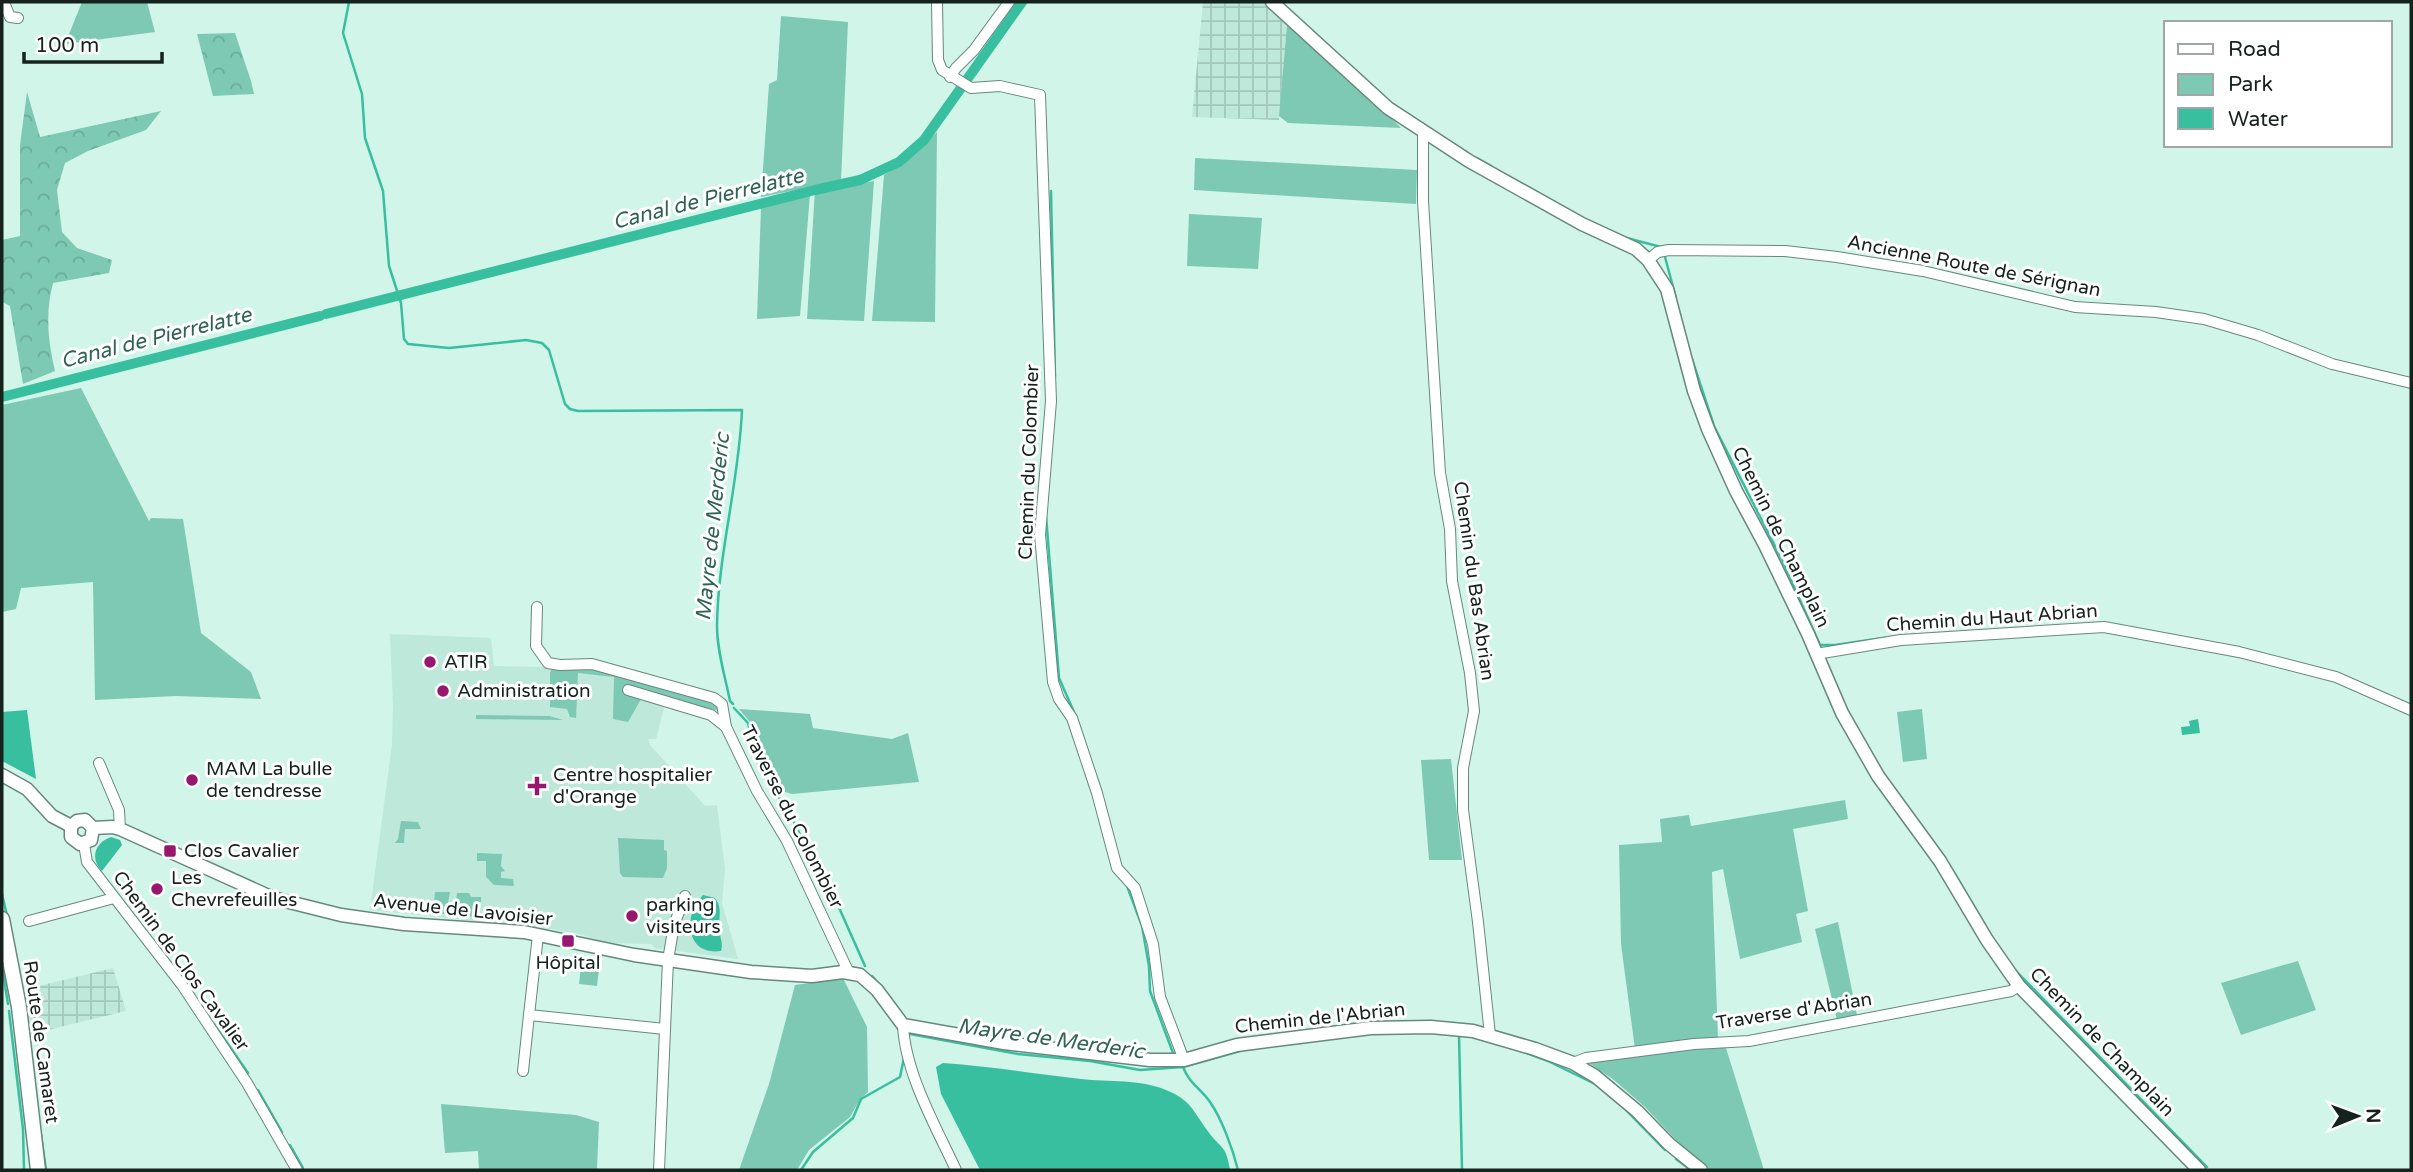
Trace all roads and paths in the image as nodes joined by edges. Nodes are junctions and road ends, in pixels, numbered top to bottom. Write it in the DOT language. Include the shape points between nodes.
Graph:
graph roads {
  1 [pos="937,2"];
  2 [pos="1009,2"];
  3 [pos="1272,2"];
  4 [pos="2,5"];
  5 [pos="18,18"];
  6 [pos="958,82"];
  7 [pos="1423,131"];
  8 [pos="1648,260"];
  9 [pos="2411,383"];
  10 [pos="537,607"];
  11 [pos="1816,654"];
  12 [pos="628,690"];
  13 [pos="2411,710"];
  14 [pos="726,727"];
  15 [pos="99,762"];
  16 [pos="2,775"];
  17 [pos="71,826"];
  18 [pos="93,828"];
  19 [pos="120,829"];
  20 [pos="84,844"];
  21 [pos="685,896"];
  22 [pos="114,898"];
  23 [pos="2,919"];
  24 [pos="29,921"];
  25 [pos="538,935"];
  26 [pos="668,960"];
  27 [pos="849,973"];
  28 [pos="2019,986"];
  29 [pos="529,1015"];
  30 [pos="906,1025"];
  31 [pos="665,1029"];
  32 [pos="1490,1035"];
  33 [pos="1184,1060"];
  34 [pos="1573,1063"];
  35 [pos="523,1070"];
  36 [pos="38,1170"];
  37 [pos="297,1170"];
  38 [pos="659,1170"];
  39 [pos="956,1170"];
  40 [pos="1701,1170"];
  41 [pos="2199,1170"];
  1 -- 6 [label="street" via="938,60 942,70"];
  2 -- 6 [label="street" via="956,68"];
  3 -- 7 [label="street, Chemin de Champlain" via="1388,108"];
  4 -- 5 [label="street"];
  6 -- 33 [label="street, Chemin du Colombier" via="1041,95 1051,401 1040,535 1053,682 1072,718 1117,868 1135,888 1153,944 1160,997"];
  7 -- 8 [label="street, Chemin de Champlain" via="1582,224 1636,249"];
  7 -- 32 [label="street, Chemin du Bas Abrian" via="1440,474 1474,711 1463,768 1463,810"];
  8 -- 9 [label="street, Ancienne Route de Sérignan" via="1669,250 1785,251 1923,271 2075,307 2156,312 2225,324 2332,364"];
  8 -- 11 [label="street, Chemin de Champlain" via="1667,289 1707,429"];
  10 -- 14 [label="street, Traverse du Colombier" via="536,646 548,663 592,664 714,698 724,710"];
  11 -- 13 [label="street, Chemin du Haut Abrian" via="1901,640 2104,627 2239,652 2336,677"];
  11 -- 28 [label="street, Chemin de Champlain" via="1842,713 1878,776 1940,861"];
  12 -- 14 [label="street" via="711,715"];
  14 -- 27 [label="street, Traverse du Colombier" via="787,841"];
  15 -- 19 [label="street" via="119,810"];
  16 -- 17 [label="street, Avenue de Lavoisier" via="27,789 52,817"];
  17 -- 18 [label="street, Avenue de Lavoisier" via="85,820"];
  17 -- 20 [label="street, Avenue de Lavoisier" via="73,841"];
  18 -- 19 [label="street, Avenue de Lavoisier"];
  18 -- 20 [label="street" via="91,840"];
  19 -- 25 [label="street, Avenue de Lavoisier" via="291,904 379,921"];
  20 -- 22 [label="street, Chemin de Clos Cavalier" via="87,862"];
  21 -- 26 [label="street"];
  22 -- 24 [label="street"];
  22 -- 37 [label="street, Chemin de Clos Cavalier" via="182,985"];
  23 -- 36 [label="main road, Route de Camaret" via="19,1007"];
  25 -- 26 [label="street, Avenue de Lavoisier"];
  25 -- 29 [label="street"];
  26 -- 27 [label="street, Avenue de Lavoisier" via="751,972"];
  26 -- 31 [label="street"];
  27 -- 30 [label="street" via="860,975 877,990"];
  28 -- 34 [label="street, Traverse d'Abrian" via="1749,1041 1694,1044"];
  28 -- 41 [label="street, Chemin de Champlain"];
  29 -- 31 [label="street"];
  29 -- 35 [label="street"];
  30 -- 33 [label="street, Chemin de l'Abrian" via="1080,1053"];
  30 -- 39 [label="street" via="906,1050"];
  31 -- 38 [label="street"];
  32 -- 33 [label="street, Chemin de l'Abrian" via="1431,1027 1371,1028 1237,1045"];
  32 -- 34 [label="street, Chemin de l'Abrian"];
  34 -- 40 [label="street, Chemin de l'Abrian" via="1617,1094"];
}
